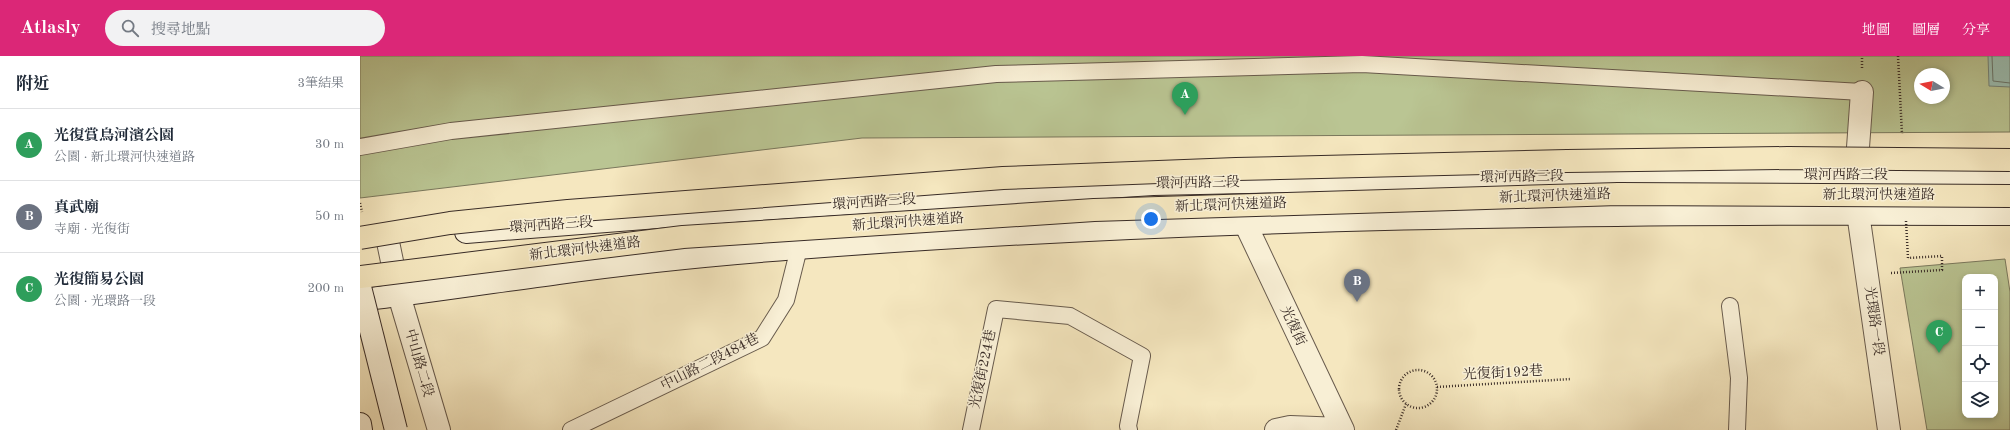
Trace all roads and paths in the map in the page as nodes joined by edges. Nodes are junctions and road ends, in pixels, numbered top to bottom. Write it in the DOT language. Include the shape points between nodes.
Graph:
graph roads {
  1 [pos="1862,92"];
  2 [pos="360,147"];
  3 [pos="2010,160"];
  4 [pos="1856,175"];
  5 [pos="2001,175"];
  6 [pos="2010,196"];
  7 [pos="1858,213"];
  8 [pos="2001,214"];
  9 [pos="1245,223"];
  10 [pos="360,238"];
  11 [pos="388,242"];
  12 [pos="360,247"];
  13 [pos="799,248"];
  14 [pos="1908,258"];
  15 [pos="1910,272"];
  16 [pos="360,277"];
  17 [pos="360,287"];
  18 [pos="399,295"];
  19 [pos="360,300"];
  20 [pos="1730,306"];
  21 [pos="1571,379"];
  22 [pos="1437,387"];
  23 [pos="1406,404"];
  24 [pos="360,424"];
  25 [pos="1342,429"];
  26 [pos="361,430"];
  27 [pos="396,430"];
  28 [pos="439,430"];
  29 [pos="571,430"];
  30 [pos="970,430"];
  31 [pos="1129,430"];
  32 [pos="1276,430"];
  33 [pos="1396,430"];
  34 [pos="1737,430"];
  35 [pos="1890,430"];
  1 -- 2 [label="lane" via="1362,64 996,74 451,130"];
  1 -- 4 [label="main road, 光環路一段"];
  3 -- 10 [label="highway, bridge" via="1788,158 1567,161 1003,178 568,211 450,223"];
  4 -- 5 [label="main road, 環河西路三段"];
  4 -- 7 [label="main road, 光環路一段"];
  4 -- 11 [label="main road, 環河西路三段" via="1547,176 1153,184 747,210 463,232"];
  6 -- 16 [label="highway, 新北環河快速道路, bridge" via="1618,194 1094,210 683,237"];
  7 -- 8 [label="main road"];
  7 -- 9 [label="main road" via="1606,214"];
  7 -- 35 [label="main road, 光環路一段"];
  9 -- 13 [label="main road"];
  9 -- 25 [label="main road, 光復街"];
  11 -- 12 [label="main road, 環河西路三段"];
  11 -- 18 [label="main road, 中山路二段"];
  13 -- 18 [label="main road" via="563,272"];
  13 -- 29 [label="lane, 中山路二段484巷" via="786,300 762,338"];
  14 -- 15 [label="path" via="1942,256 1942,270"];
  17 -- 27 [label="main road, bridge"];
  18 -- 19 [label="main road"];
  18 -- 28 [label="main road, 中山路二段"];
  20 -- 34 [label="lane" via="1739,378"];
  21 -- 22 [label="path, 光復街192巷"];
  22 -- 23 [label="path" via="1434,400 1424,408"];
  22 -- 23 [label="path" via="1427,372 1409,372 1400,382 1399,388 1402,400"];
  23 -- 33 [label="path"];
  24 -- 26 [label="main road"];
  25 -- 32 [label="main road, 光復街" via="1290,427"];
  30 -- 31 [label="lane, 光復街224巷" via="996,309 1070,316 1142,356"];
}
